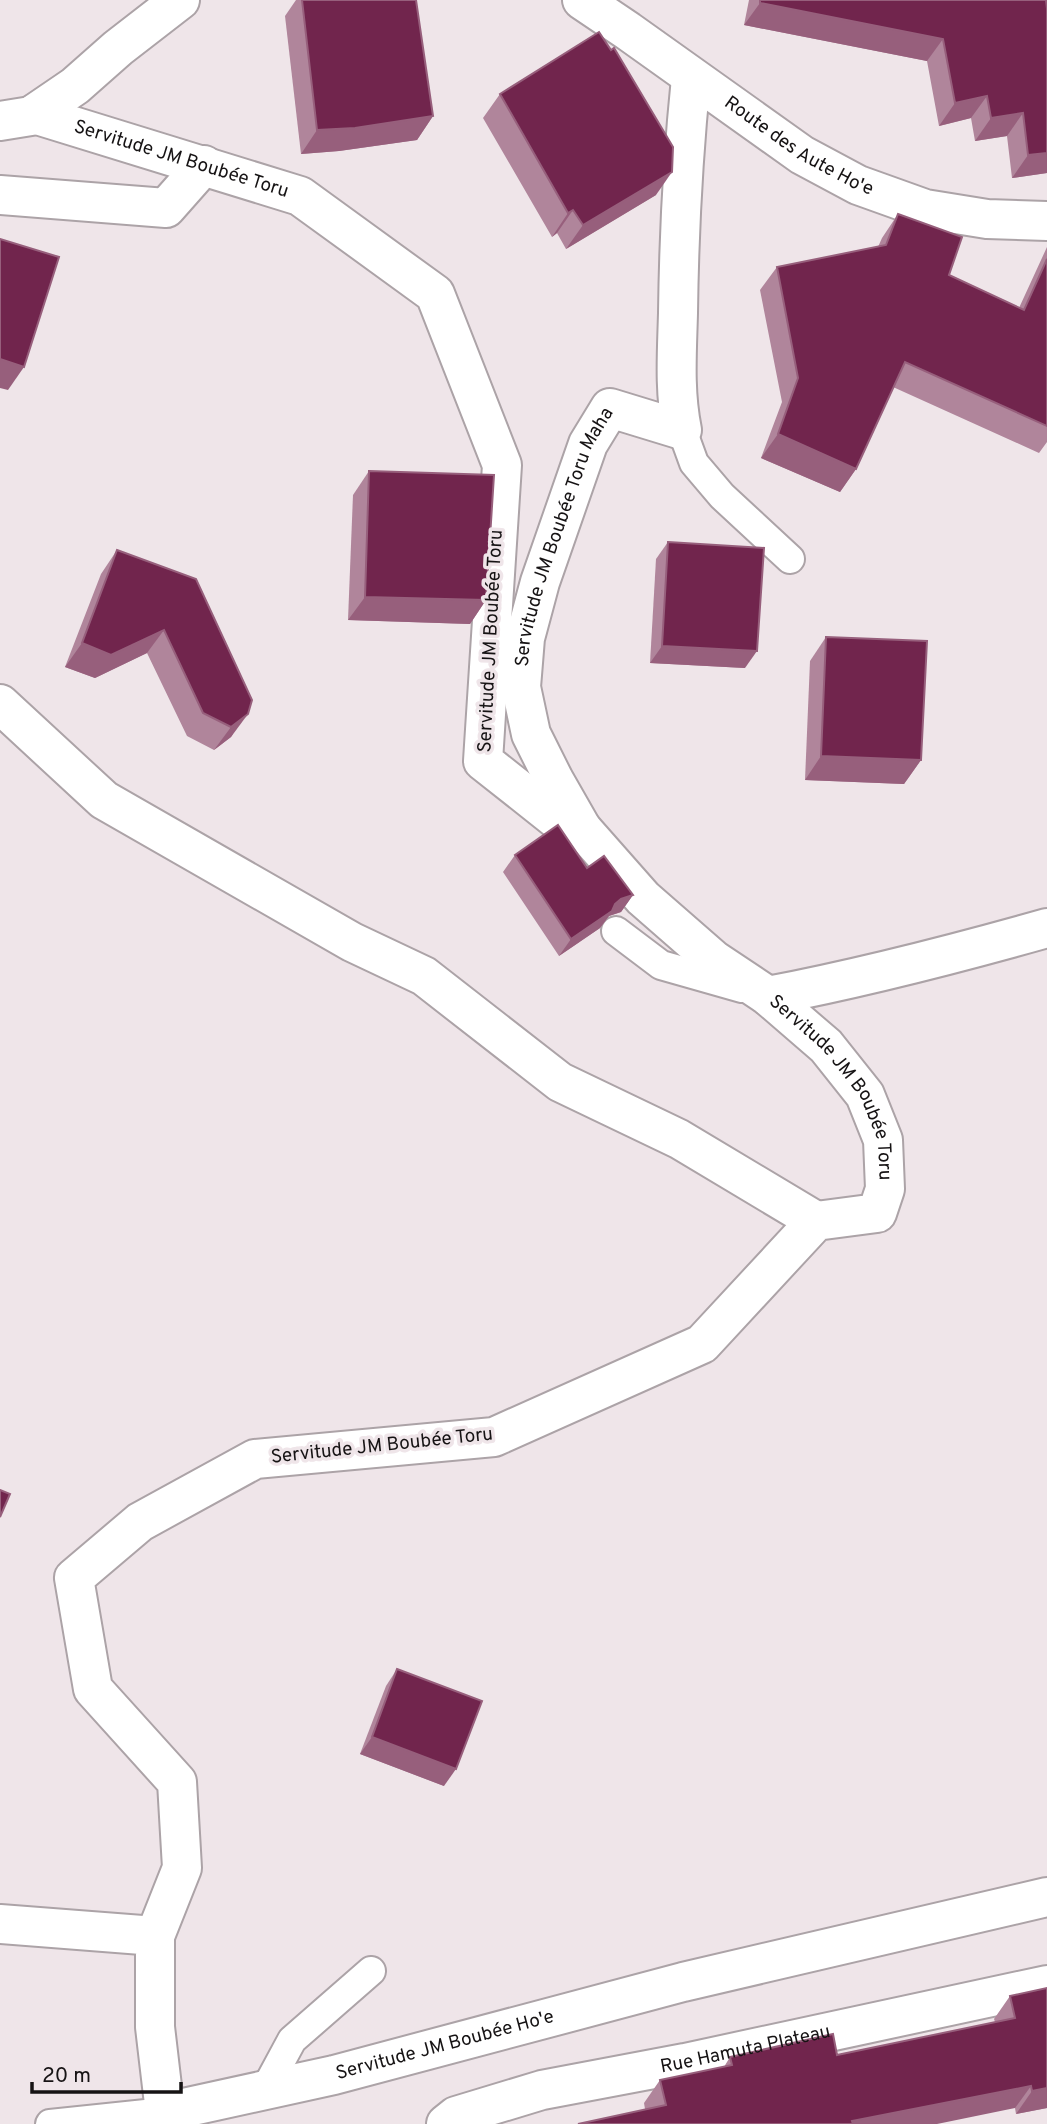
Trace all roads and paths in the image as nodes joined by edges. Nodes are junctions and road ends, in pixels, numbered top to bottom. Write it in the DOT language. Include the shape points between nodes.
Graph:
graph roads {
  1 [pos="180,0"];
  2 [pos="582,0"];
  3 [pos="691,78"];
  4 [pos="17,118"];
  5 [pos="204,165"];
  6 [pos="0,195"];
  7 [pos="1047,221"];
  8 [pos="682,430"];
  9 [pos="790,559"];
  10 [pos="0,704"];
  11 [pos="583,830"];
  12 [pos="1047,928"];
  13 [pos="616,931"];
  14 [pos="768,996"];
  15 [pos="816,1221"];
  16 [pos="1047,1897"];
  17 [pos="0,1924"];
  18 [pos="155,1936"];
  19 [pos="371,1971"];
  20 [pos="1047,1985"];
  21 [pos="265,2090"];
  22 [pos="165,2112"];
  23 [pos="50,2124"];
  24 [pos="446,2124"];
  1 -- 4 [label="street" via="75,86"];
  2 -- 3 [label="street, Route des Aute Ho'e"];
  3 -- 7 [label="street, Route des Aute Ho'e" via="802,155 858,185 925,209 987,219"];
  3 -- 8 [label="street" via="679,257 677,404"];
  4 -- 5 [label="street, Servitude JM Boubée Toru"];
  5 -- 6 [label="street" via="166,208"];
  5 -- 11 [label="street, Servitude JM Boubée Toru" via="300,196 435,295 502,465 483,761 555,818"];
  8 -- 9 [label="lane" via="694,463 722,496"];
  8 -- 11 [label="street, Servitude JM Boubée Toru Maha" via="610,408 588,444 525,638 521,687 531,734"];
  10 -- 15 [label="street" via="104,800 352,942 424,976 560,1082 679,1139"];
  11 -- 14 [label="street, Servitude JM Boubée Toru" via="643,898 714,960"];
  12 -- 14 [label="street"];
  13 -- 14 [label="lane" via="661,965"];
  14 -- 15 [label="street, Servitude JM Boubée Toru" via="827,1046 865,1095 883,1140 885,1189 877,1213"];
  15 -- 18 [label="street, Servitude JM Boubée Toru" via="702,1344 494,1437 255,1459 140,1522 74,1578 93,1689 177,1782 181,1868"];
  16 -- 21 [label="street, Servitude JM Boubée Ho'e" via="683,1982"];
  17 -- 18 [label="street"];
  18 -- 22 [label="street" via="155,2027"];
  19 -- 21 [label="lane" via="292,2040"];
  20 -- 24 [label="street, Rue Hamuta Plateau" via="542,2090 456,2116"];
  21 -- 22 [label="street, Servitude JM Boubée Ho'e"];
  22 -- 23 [label="lane"];
}
